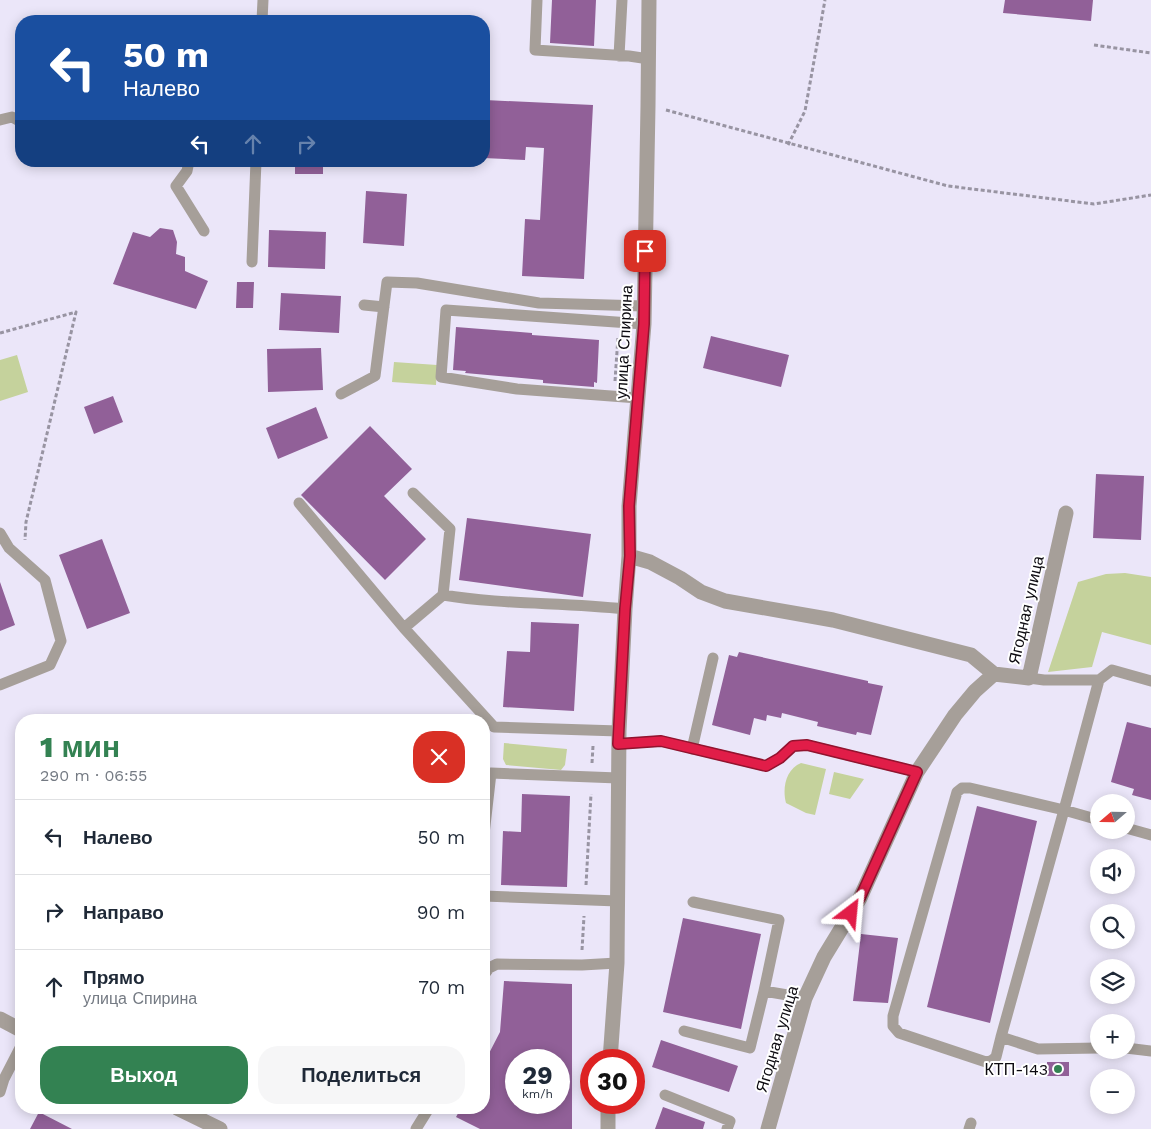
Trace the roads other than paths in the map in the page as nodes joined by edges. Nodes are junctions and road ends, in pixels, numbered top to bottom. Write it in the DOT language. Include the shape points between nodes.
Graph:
graph roads {
  1 [pos="263,0"];
  2 [pos="537,0"];
  3 [pos="622,0"];
  4 [pos="648,0"];
  5 [pos="262,15"];
  6 [pos="619,56"];
  7 [pos="649,59"];
  8 [pos="15,119"];
  9 [pos="0,120"];
  10 [pos="188,167"];
  11 [pos="256,167"];
  12 [pos="204,231"];
  13 [pos="252,262"];
  14 [pos="364,305"];
  15 [pos="644,306"];
  16 [pos="384,307"];
  17 [pos="644,324"];
  18 [pos="340,394"];
  19 [pos="638,398"];
  20 [pos="412,493"];
  21 [pos="298,503"];
  22 [pos="1066,513"];
  23 [pos="0,533"];
  24 [pos="630,556"];
  25 [pos="443,595"];
  26 [pos="625,609"];
  27 [pos="404,628"];
  28 [pos="713,658"];
  29 [pos="994,674"];
  30 [pos="1029,678"];
  31 [pos="1100,680"];
  32 [pos="1151,680"];
  33 [pos="0,685"];
  34 [pos="482,714"];
  35 [pos="490,723"];
  36 [pos="619,738"];
  37 [pos="692,749"];
  38 [pos="917,772"];
  39 [pos="618,778"];
  40 [pos="490,782"];
  41 [pos="1064,810"];
  42 [pos="1090,817"];
  43 [pos="1135,831"];
  44 [pos="1151,835"];
  45 [pos="490,896"];
  46 [pos="618,901"];
  47 [pos="693,902"];
  48 [pos="617,963"];
  49 [pos="490,968"];
  50 [pos="764,991"];
  51 [pos="805,998"];
  52 [pos="0,1019"];
  53 [pos="15,1027"];
  54 [pos="684,1031"];
  55 [pos="1001,1037"];
  56 [pos="1090,1048"];
  57 [pos="611,1049"];
  58 [pos="1135,1049"];
  59 [pos="1151,1051"];
  60 [pos="15,1058"];
  61 [pos="0,1092"];
  62 [pos="665,1095"];
  63 [pos="189,1114"];
  64 [pos="426,1114"];
  65 [pos="608,1114"];
  66 [pos="220,1129"];
  67 [pos="416,1129"];
  68 [pos="608,1129"];
  69 [pos="727,1129"];
  70 [pos="768,1129"];
  1 -- 5 [label="lane"];
  2 -- 6 [label="lane" via="535,50"];
  3 -- 6 [label="lane"];
  4 -- 7 [label="street, улица Спирина"];
  6 -- 7 [label="lane"];
  7 -- 15 [label="street, улица Спирина"];
  8 -- 9 [label="lane"];
  10 -- 12 [label="lane" via="176,186"];
  11 -- 13 [label="lane"];
  14 -- 16 [label="lane"];
  15 -- 16 [label="lane" via="538,302 388,282"];
  15 -- 17 [label="street, улица Спирина"];
  16 -- 18 [label="lane" via="374,376"];
  17 -- 19 [label="street, улица Спирина"];
  17 -- 19 [label="lane" via="446,310 441,377 518,389"];
  19 -- 24 [label="street, улица Спирина" via="629,506"];
  20 -- 25 [label="lane" via="450,529"];
  21 -- 27 [label="lane"];
  22 -- 30 [label="street, Ягодная улица"];
  23 -- 33 [label="lane" via="9,548 45,580 61,641 50,665"];
  24 -- 26 [label="street, улица Спирина"];
  24 -- 29 [label="street" via="650,562 701,592 725,601 833,620 971,655"];
  25 -- 26 [label="lane" via="472,600"];
  25 -- 27 [label="lane"];
  26 -- 36 [label="street, улица Спирина"];
  27 -- 34 [label="lane"];
  28 -- 37 [label="lane"];
  29 -- 30 [label="street, Ягодная улица"];
  29 -- 38 [label="street, Ягодная улица" via="955,715"];
  30 -- 31 [label="lane"];
  31 -- 32 [label="lane" via="1112,670"];
  31 -- 41 [label="lane"];
  35 -- 36 [label="lane" via="494,727 594,731"];
  36 -- 37 [label="lane" via="661,741"];
  36 -- 39 [label="street, улица Спирина"];
  37 -- 38 [label="lane" via="766,766 793,746 807,745"];
  38 -- 51 [label="street, Ягодная улица" via="860,898 824,957"];
  39 -- 40 [label="lane" via="491,773"];
  39 -- 46 [label="street, улица Спирина"];
  41 -- 42 [label="lane"];
  41 -- 55 [label="lane"];
  41 -- 55 [label="lane" via="970,788 957,792 893,1016 893,1026 899,1033 986,1062 996,1057"];
  43 -- 44 [label="lane"];
  45 -- 46 [label="lane"];
  46 -- 48 [label="street, улица Спирина"];
  47 -- 50 [label="lane" via="779,920"];
  48 -- 49 [label="lane" via="497,964"];
  48 -- 57 [label="street, улица Спирина"];
  50 -- 51 [label="lane"];
  50 -- 54 [label="lane" via="750,1048"];
  51 -- 70 [label="street, Ягодная улица"];
  52 -- 53 [label="street"];
  55 -- 56 [label="lane" via="1038,1049"];
  58 -- 59 [label="lane"];
  60 -- 61 [label="lane"];
  62 -- 69 [label="lane" via="730,1121"];
  63 -- 66 [label="street"];
  64 -- 67 [label="lane"];
  65 -- 68 [label="street"];
}
